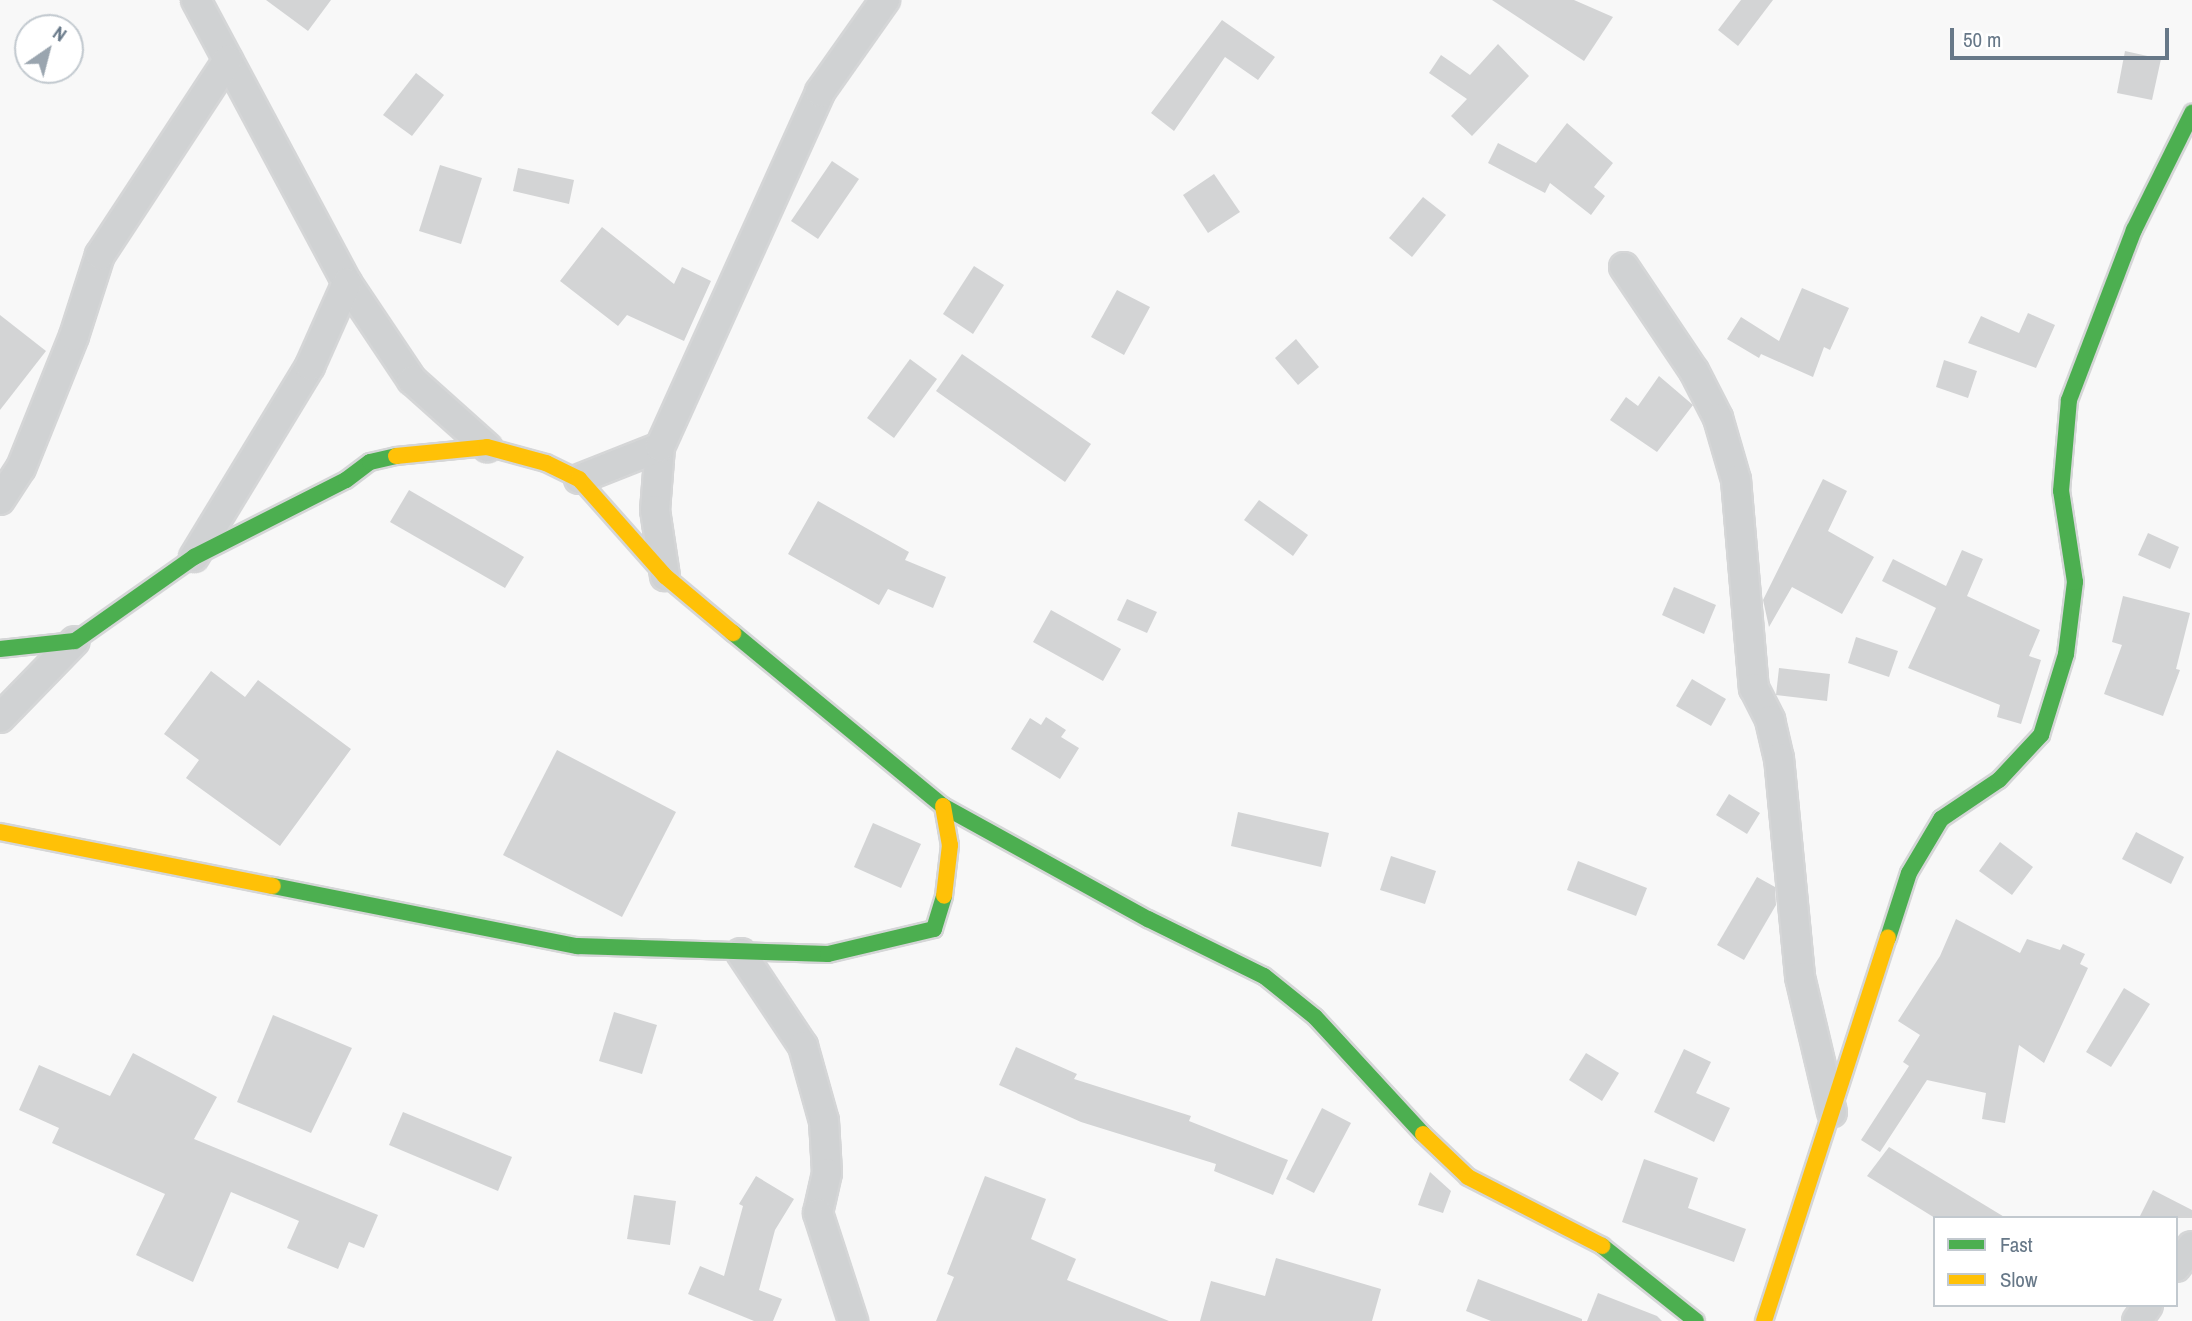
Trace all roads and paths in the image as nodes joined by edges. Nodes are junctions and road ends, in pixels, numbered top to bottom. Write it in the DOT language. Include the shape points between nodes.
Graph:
graph roads {
  1 [pos="196,0"];
  2 [pos="871,6"];
  3 [pos="228,60"];
  4 [pos="2192,113"];
  5 [pos="1624,267"];
  6 [pos="347,283"];
  7 [pos="660,446"];
  8 [pos="487,447"];
  9 [pos="579,479"];
  10 [pos="0,500"];
  11 [pos="194,557"];
  12 [pos="665,576"];
  13 [pos="75,641"];
  14 [pos="0,649"];
  15 [pos="0,718"];
  16 [pos="943,806"];
  17 [pos="0,832"];
  18 [pos="741,953"];
  19 [pos="1832,1112"];
  20 [pos="2192,1246"];
  21 [pos="2178,1264"];
  22 [pos="853,1321"];
  23 [pos="1696,1321"];
  24 [pos="1764,1321"];
  1 -- 3 [label="street"];
  2 -- 7 [label="street" via="820,92"];
  3 -- 6 [label="street"];
  3 -- 10 [label="street" via="100,255 74,336 21,468"];
  4 -- 19 [label="street" via="2134,230 2069,400 2061,491 2075,582 2066,654 2041,735 1999,780 1941,819 1909,873"];
  5 -- 19 [label="street" via="1712,407 1736,480 1754,688 1770,720 1779,758 1800,977"];
  6 -- 8 [label="street" via="412,380"];
  6 -- 11 [label="street" via="310,366"];
  7 -- 9 [label="street"];
  7 -- 12 [label="street" via="655,510"];
  8 -- 9 [label="street" via="547,463"];
  8 -- 11 [label="street" via="408,453 370,462 346,480"];
  9 -- 12 [label="street"];
  11 -- 13 [label="street"];
  12 -- 16 [label="street"];
  13 -- 14 [label="street"];
  13 -- 15 [label="street"];
  16 -- 18 [label="street" via="950,845 948,873 934,929 828,954"];
  16 -- 23 [label="street" via="1148,919 1264,976 1315,1017 1397,1108 1468,1177 1511,1202 1576,1229 1622,1258"];
  17 -- 18 [label="street" via="577,946"];
  18 -- 22 [label="street" via="803,1046 824,1121 827,1173 818,1213"];
  19 -- 24 [label="street"];
  20 -- 21 [label="street"];
}
